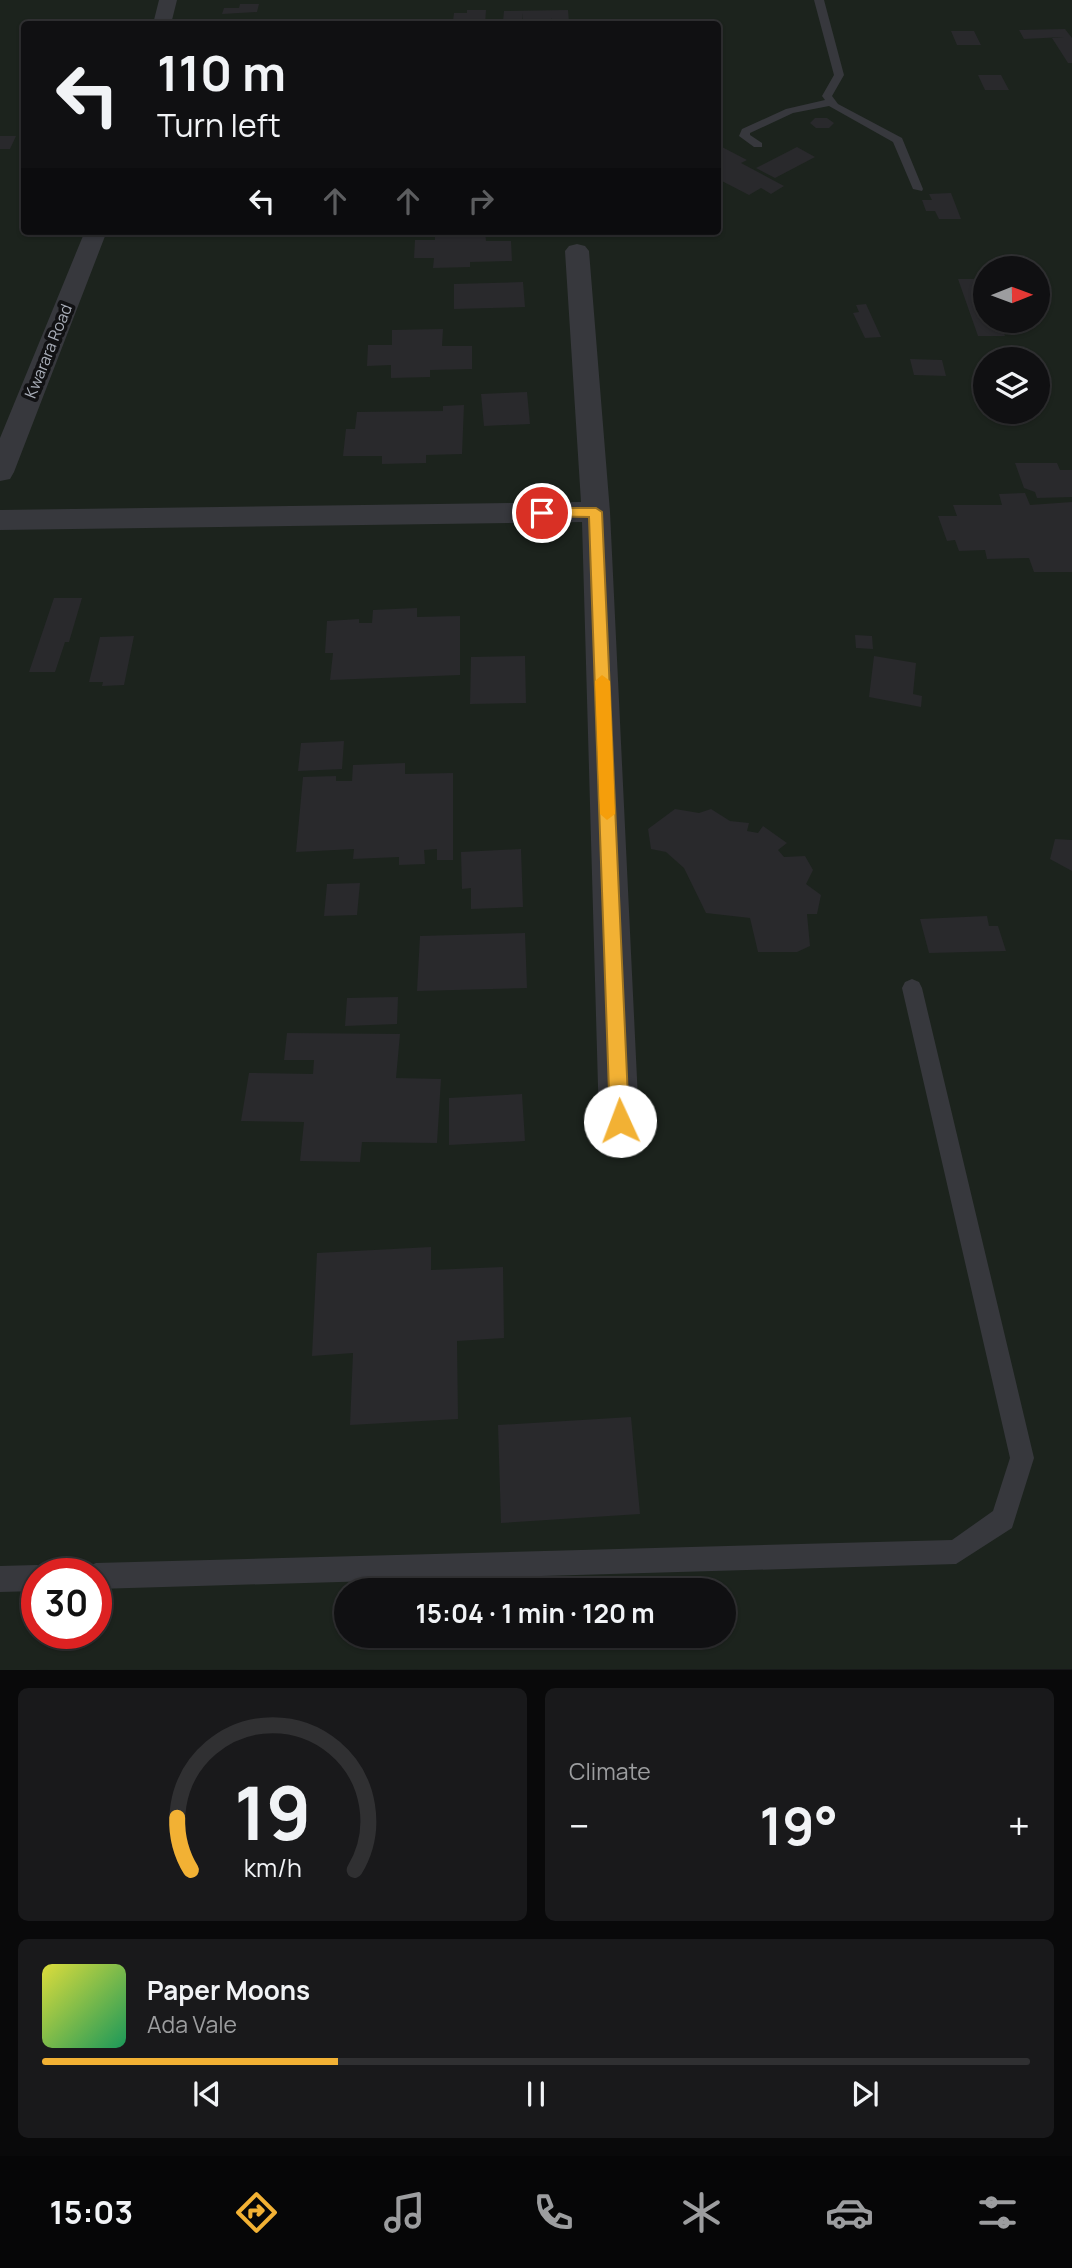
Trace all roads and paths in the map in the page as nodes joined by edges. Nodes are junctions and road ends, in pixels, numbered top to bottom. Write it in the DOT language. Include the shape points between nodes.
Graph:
graph roads {
  1 [pos="168,0"];
  2 [pos="819,0"];
  3 [pos="163,21"];
  4 [pos="831,102"];
  5 [pos="758,145"];
  6 [pos="918,189"];
  7 [pos="94,235"];
  8 [pos="577,251"];
  9 [pos="0,472"];
  10 [pos="596,512"];
  11 [pos="0,520"];
  12 [pos="912,988"];
  13 [pos="620,1121"];
  14 [pos="112,1576"];
  15 [pos="21,1578"];
  16 [pos="0,1579"];
  1 -- 3 [label="street"];
  2 -- 4 [label="lane" via="839,67 827,96"];
  4 -- 5 [label="lane" via="790,111 746,131 744,136"];
  4 -- 6 [label="lane" via="898,140"];
  7 -- 9 [label="street, Kwarara Road"];
  8 -- 10 [label="street"];
  10 -- 11 [label="street"];
  10 -- 13 [label="street"];
  12 -- 14 [label="lane" via="1022,1458 1003,1519 956,1552"];
  15 -- 16 [label="lane"];
}
